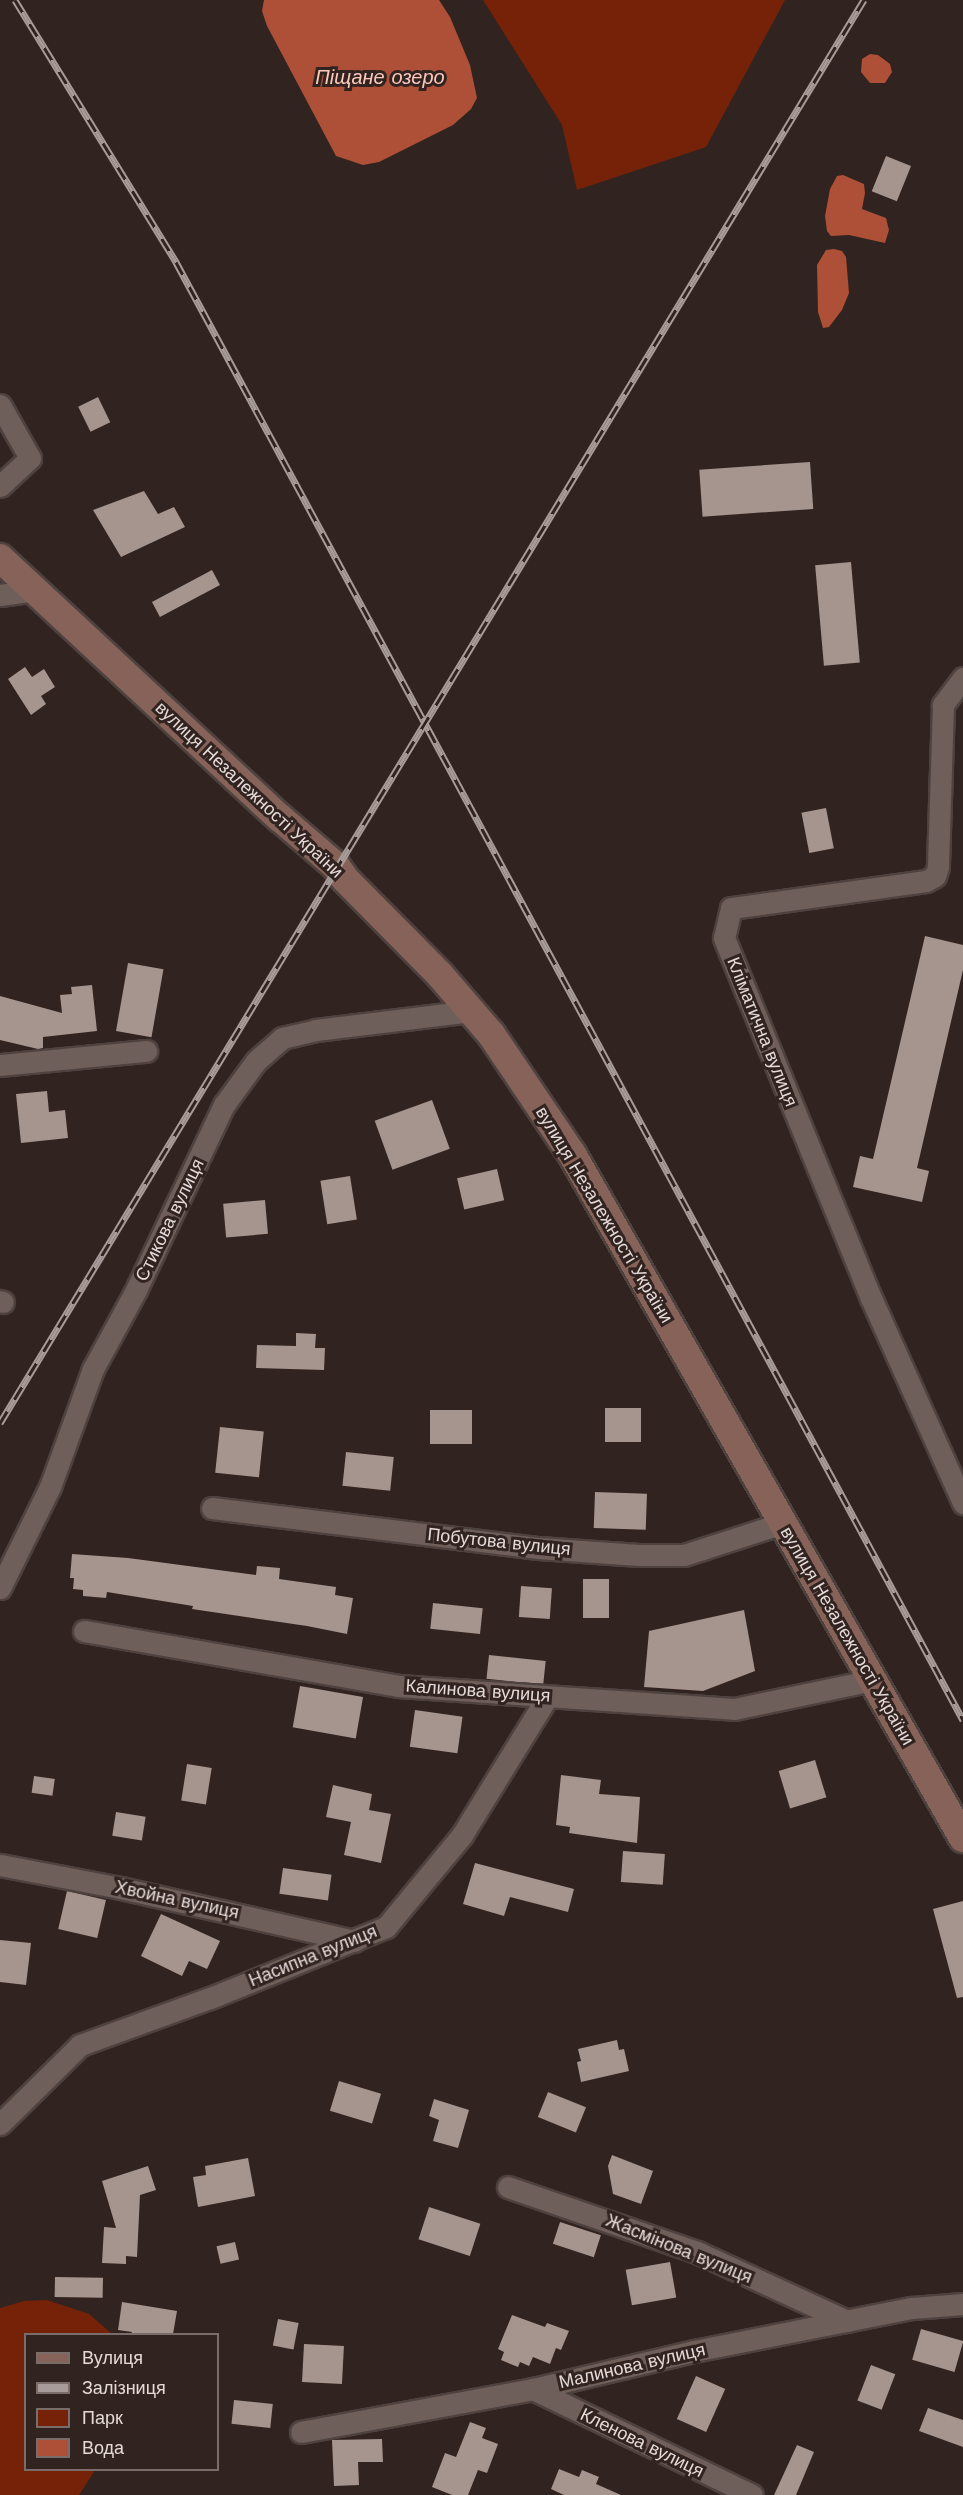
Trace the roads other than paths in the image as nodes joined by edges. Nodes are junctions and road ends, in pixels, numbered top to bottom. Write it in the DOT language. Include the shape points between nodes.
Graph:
graph roads {
  1 [pos="0,405"];
  2 [pos="0,486"];
  3 [pos="0,558"];
  4 [pos="34,590"];
  5 [pos="0,595"];
  6 [pos="963,678"];
  7 [pos="471,1011"];
  8 [pos="146,1051"];
  9 [pos="0,1065"];
  10 [pos="963,1503"];
  11 [pos="212,1508"];
  12 [pos="783,1523"];
  13 [pos="0,1588"];
  14 [pos="84,1631"];
  15 [pos="873,1680"];
  16 [pos="548,1696"];
  17 [pos="963,1838"];
  18 [pos="0,1865"];
  19 [pos="354,1941"];
  20 [pos="0,2124"];
  21 [pos="508,2187"];
  22 [pos="963,2304"];
  23 [pos="847,2321"];
  24 [pos="532,2389"];
  25 [pos="302,2432"];
  26 [pos="752,2495"];
  1 -- 2 [label="street" via="30,458"];
  3 -- 4 [label="main road, вулиця Незалежності України"];
  4 -- 5 [label="street"];
  4 -- 7 [label="main road, вулиця Незалежності України" via="336,866"];
  6 -- 10 [label="street, Кліматична вулиця" via="943,705 935,876 926,881 731,908 724,938 871,1298"];
  7 -- 12 [label="main road, вулиця Незалежності України" via="491,1034 572,1154"];
  7 -- 13 [label="street, Стикова вулиця" via="316,1030 282,1038 256,1061 225,1106 93,1369 50,1487"];
  8 -- 9 [label="street"];
  11 -- 12 [label="street, Побутова вулиця" via="539,1548 639,1555 684,1555"];
  12 -- 15 [label="main road, вулиця Незалежності України"];
  14 -- 16 [label="street, Калинова вулиця" via="399,1686"];
  15 -- 16 [label="street, Калинова вулиця" via="734,1709"];
  15 -- 17 [label="main road, вулиця Незалежності України"];
  16 -- 19 [label="street, Насипна вулиця" via="462,1835 386,1927"];
  18 -- 19 [label="street, Хвойна вулиця" via="122,1888"];
  19 -- 20 [label="street, Насипна вулиця" via="80,2044"];
  21 -- 23 [label="street, Жасмінова вулиця" via="697,2252"];
  22 -- 23 [label="street, Малинова вулиця" via="912,2308"];
  23 -- 24 [label="street, Малинова вулиця"];
  24 -- 25 [label="street, Малинова вулиця"];
  24 -- 26 [label="street, Кленова вулиця"];
}
